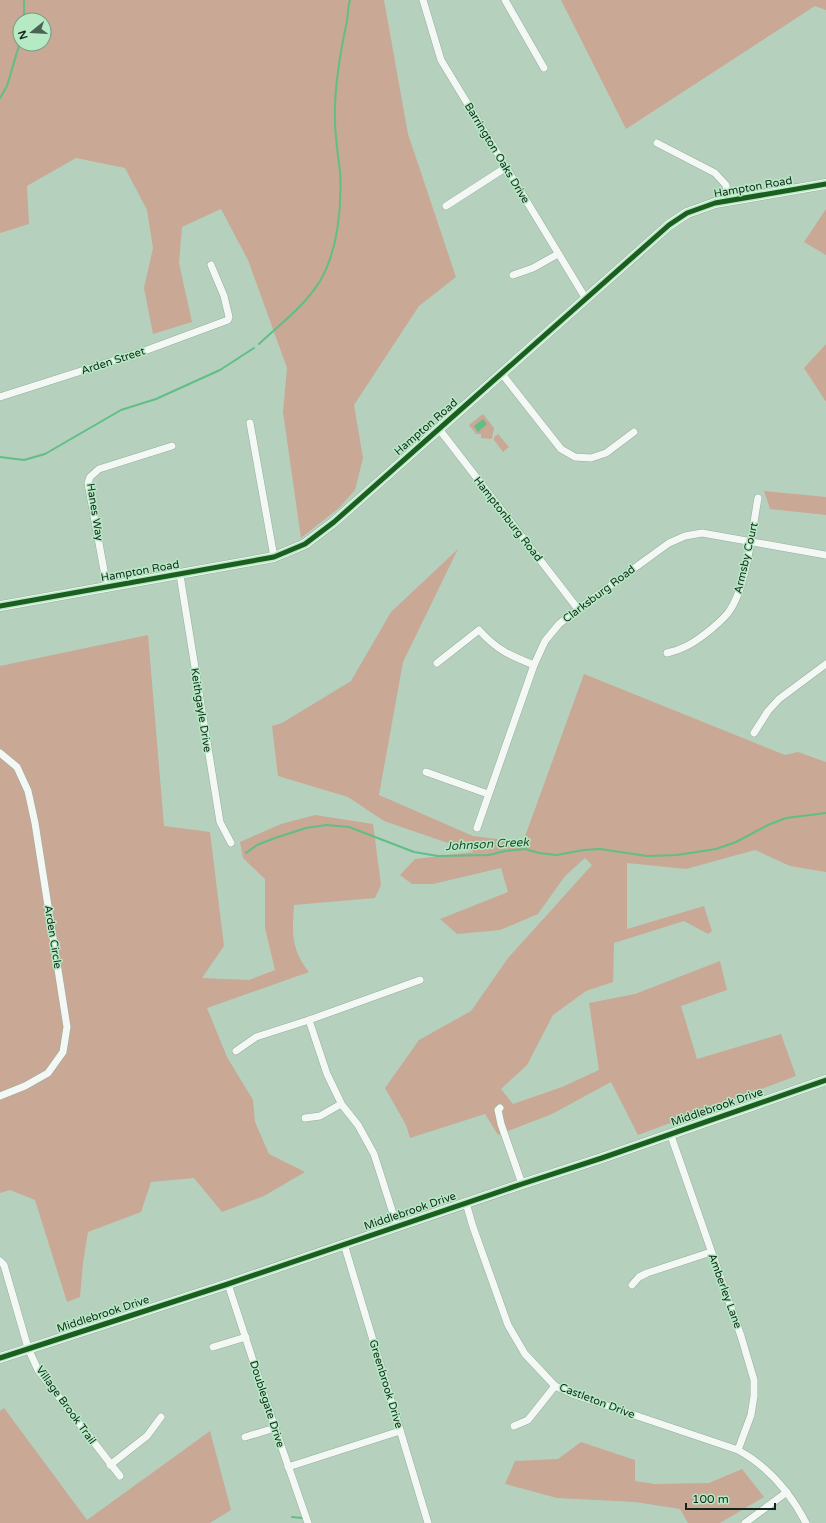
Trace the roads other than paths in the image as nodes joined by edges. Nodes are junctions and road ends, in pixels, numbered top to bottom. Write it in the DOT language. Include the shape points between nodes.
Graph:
graph roads {
  1 [pos="423,0"];
  2 [pos="505,0"];
  3 [pos="544,68"];
  4 [pos="657,143"];
  5 [pos="505,168"];
  6 [pos="826,184"];
  7 [pos="728,201"];
  8 [pos="446,206"];
  9 [pos="558,254"];
  10 [pos="211,264"];
  11 [pos="513,275"];
  12 [pos="586,299"];
  13 [pos="502,374"];
  14 [pos="0,397"];
  15 [pos="250,423"];
  16 [pos="439,429"];
  17 [pos="634,432"];
  18 [pos="172,446"];
  19 [pos="758,498"];
  20 [pos="750,541"];
  21 [pos="826,555"];
  22 [pos="274,557"];
  23 [pos="180,575"];
  24 [pos="108,587"];
  25 [pos="0,606"];
  26 [pos="578,609"];
  27 [pos="667,653"];
  28 [pos="437,663"];
  29 [pos="534,665"];
  30 [pos="825,667"];
  31 [pos="754,733"];
  32 [pos="0,753"];
  33 [pos="426,772"];
  34 [pos="488,794"];
  35 [pos="476,828"];
  36 [pos="231,843"];
  37 [pos="420,980"];
  38 [pos="309,1020"];
  39 [pos="236,1051"];
  40 [pos="826,1080"];
  41 [pos="0,1096"];
  42 [pos="341,1104"];
  43 [pos="500,1108"];
  44 [pos="305,1118"];
  45 [pos="670,1133"];
  46 [pos="522,1184"];
  47 [pos="466,1203"];
  48 [pos="397,1226"];
  49 [pos="344,1244"];
  50 [pos="711,1252"];
  51 [pos="0,1261"];
  52 [pos="228,1284"];
  53 [pos="632,1285"];
  54 [pos="246,1337"];
  55 [pos="213,1347"];
  56 [pos="28,1348"];
  57 [pos="0,1358"];
  58 [pos="555,1386"];
  59 [pos="161,1417"];
  60 [pos="514,1426"];
  61 [pos="275,1428"];
  62 [pos="400,1431"];
  63 [pos="245,1437"];
  64 [pos="738,1450"];
  65 [pos="110,1465"];
  66 [pos="288,1467"];
  67 [pos="120,1476"];
  68 [pos="787,1492"];
  69 [pos="308,1523"];
  70 [pos="428,1523"];
  71 [pos="745,1523"];
  72 [pos="806,1523"];
  1 -- 5 [label="street, Barrington Oaks Drive" via="441,60"];
  2 -- 3 [label="street"];
  4 -- 7 [label="street" via="715,173 726,185"];
  5 -- 8 [label="street"];
  5 -- 9 [label="street, Barrington Oaks Drive"];
  6 -- 7 [label="main road, Hampton Road"];
  7 -- 12 [label="main road, Hampton Road" via="687,213 669,225"];
  9 -- 11 [label="street" via="533,268"];
  9 -- 12 [label="street, Barrington Oaks Drive"];
  10 -- 14 [label="street, Arden Street" via="224,296 229,317 226,322"];
  12 -- 13 [label="main road, Hampton Road"];
  13 -- 16 [label="main road, Hampton Road"];
  13 -- 17 [label="street" via="561,449 575,457 591,458 606,453"];
  15 -- 22 [label="street"];
  16 -- 22 [label="main road, Hampton Road" via="329,526 305,544"];
  16 -- 26 [label="street, Hamptonburg Road"];
  18 -- 24 [label="street, Hanes Way" via="99,469 90,477 88,483"];
  19 -- 20 [label="street, Armsby Court"];
  20 -- 21 [label="street, Clarksburg Road"];
  20 -- 26 [label="street, Clarksburg Road" via="702,533 685,536 669,543"];
  20 -- 27 [label="street, Armsby Court" via="743,581 728,613 718,624 682,650"];
  22 -- 23 [label="main road, Hampton Road"];
  23 -- 24 [label="main road, Hampton Road"];
  23 -- 36 [label="street, Keithgayle Drive" via="220,822"];
  24 -- 25 [label="main road, Hampton Road"];
  26 -- 29 [label="street, Clarksburg Road" via="559,624 545,641"];
  28 -- 29 [label="street" via="479,630 493,645"];
  29 -- 34 [label="street, Clarksburg Road"];
  30 -- 31 [label="street" via="779,700 768,711"];
  32 -- 41 [label="street, Arden Circle" via="17,767 28,791 67,1027 64,1052 48,1073"];
  33 -- 34 [label="street"];
  34 -- 35 [label="street, Clarksburg Road"];
  37 -- 38 [label="street"];
  38 -- 39 [label="street" via="256,1037"];
  38 -- 42 [label="street" via="327,1074"];
  40 -- 45 [label="main road, Middlebrook Drive"];
  42 -- 44 [label="street" via="320,1116"];
  42 -- 48 [label="street" via="358,1125 374,1154"];
  43 -- 46 [label="street" via="498,1110 501,1124"];
  45 -- 46 [label="main road, Middlebrook Drive"];
  45 -- 50 [label="street, Amberley Lane"];
  46 -- 47 [label="main road, Middlebrook Drive"];
  47 -- 48 [label="main road, Middlebrook Drive"];
  47 -- 58 [label="street, Castleton Drive" via="508,1325 525,1354"];
  48 -- 49 [label="main road, Middlebrook Drive"];
  49 -- 52 [label="main road, Middlebrook Drive"];
  49 -- 62 [label="street, Greenbrook Drive"];
  50 -- 53 [label="street" via="647,1273"];
  50 -- 64 [label="street, Amberley Lane" via="754,1380 751,1415"];
  51 -- 56 [label="street, Village Brook Trail" via="4,1265"];
  52 -- 54 [label="street, Doublegate Drive"];
  52 -- 56 [label="main road, Middlebrook Drive"];
  54 -- 55 [label="street"];
  54 -- 61 [label="street, Doublegate Drive"];
  56 -- 57 [label="main road, Middlebrook Drive"];
  56 -- 65 [label="street, Village Brook Trail" via="46,1382"];
  58 -- 60 [label="street" via="528,1420"];
  58 -- 64 [label="street, Castleton Drive"];
  59 -- 65 [label="street" via="147,1436"];
  61 -- 63 [label="street"];
  61 -- 66 [label="street, Doublegate Drive"];
  62 -- 66 [label="street"];
  62 -- 70 [label="street, Greenbrook Drive"];
  64 -- 68 [label="street, Castleton Drive" via="754,1459"];
  65 -- 67 [label="street, Village Brook Trail"];
  66 -- 69 [label="street, Doublegate Drive"];
  68 -- 71 [label="street"];
  68 -- 72 [label="street, Castleton Drive"];
}
